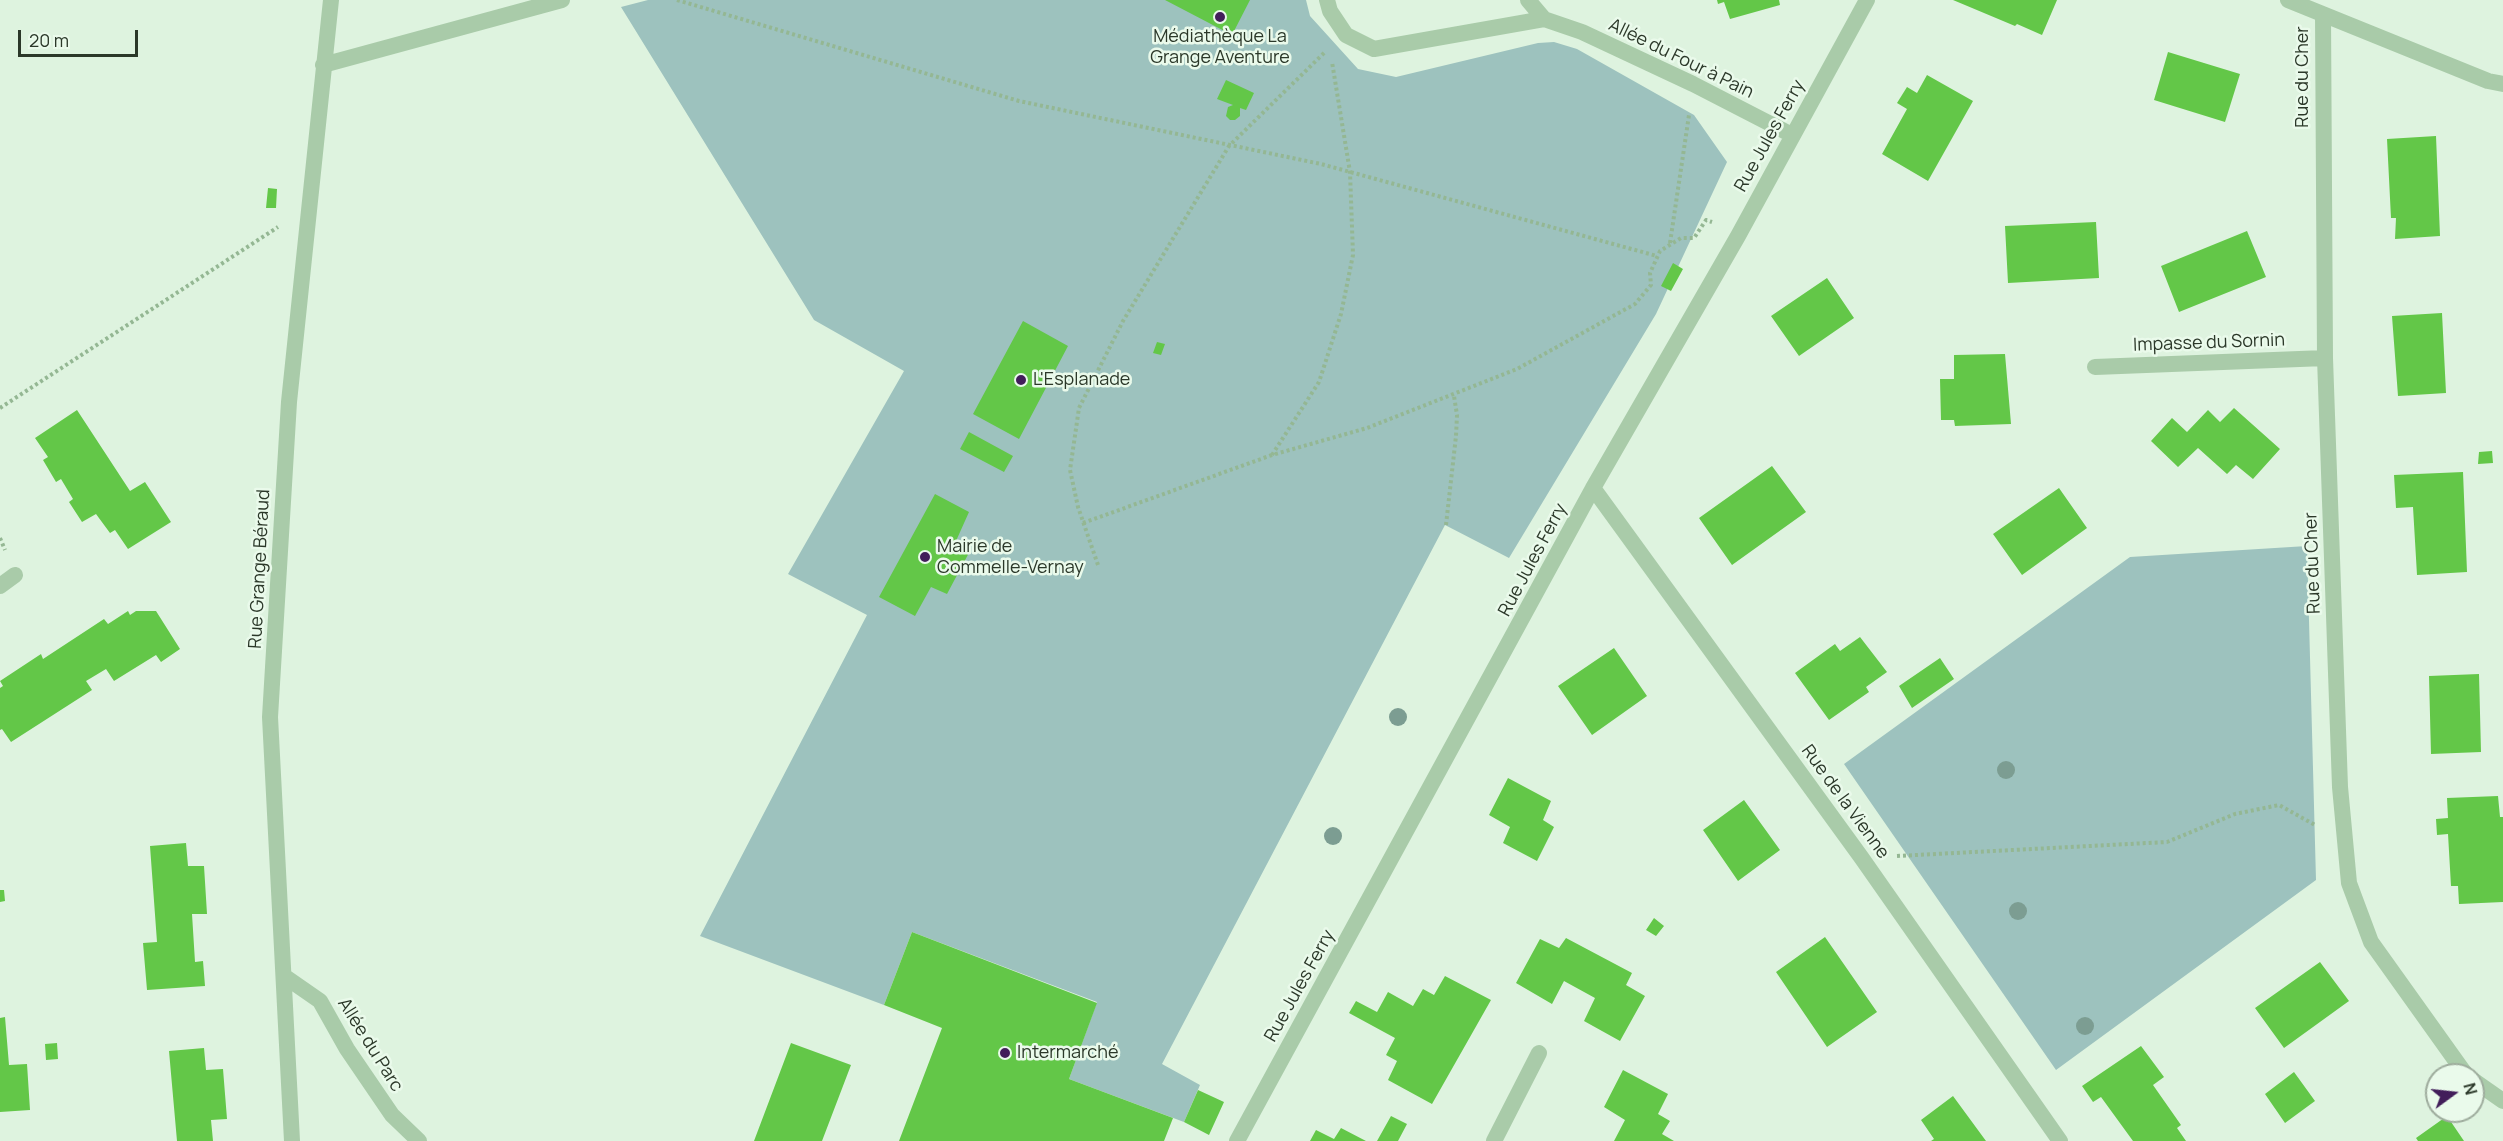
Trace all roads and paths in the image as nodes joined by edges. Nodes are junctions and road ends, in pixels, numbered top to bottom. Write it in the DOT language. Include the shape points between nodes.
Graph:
graph roads {
  1 [pos="331,0"];
  2 [pos="562,0"];
  3 [pos="677,0"];
  4 [pos="1327,0"];
  5 [pos="1528,0"];
  6 [pos="1867,0"];
  7 [pos="2288,0"];
  8 [pos="2323,15"];
  9 [pos="1544,19"];
  10 [pos="323,65"];
  11 [pos="1693,84"];
  12 [pos="2503,84"];
  13 [pos="1792,135"];
  14 [pos="1229,146"];
  15 [pos="1350,172"];
  16 [pos="309,207"];
  17 [pos="1738,236"];
  18 [pos="1670,243"];
  19 [pos="1657,256"];
  20 [pos="2325,358"];
  21 [pos="2095,367"];
  22 [pos="1454,396"];
  23 [pos="0,408"];
  24 [pos="1272,455"];
  25 [pos="1593,488"];
  26 [pos="1083,523"];
  27 [pos="1446,525"];
  28 [pos="1098,565"];
  29 [pos="15,575"];
  30 [pos="0,586"];
  31 [pos="2344,841"];
  32 [pos="1861,857"];
  33 [pos="284,976"];
  34 [pos="1539,1053"];
  35 [pos="2457,1063"];
  36 [pos="2485,1088"];
  37 [pos="2503,1101"];
  38 [pos="292,1141"];
  39 [pos="419,1141"];
  40 [pos="1237,1141"];
  41 [pos="1494,1141"];
  42 [pos="2060,1141"];
  1 -- 10 [label="street, Rue Grange Béraud"];
  2 -- 10 [label="street"];
  3 -- 14 [label="path" via="1019,101"];
  4 -- 9 [label="street, Allée du Four à Pain" via="1346,35 1374,49"];
  5 -- 9 [label="street"];
  6 -- 13 [label="street, Rue Jules Ferry"];
  7 -- 8 [label="street"];
  8 -- 12 [label="street"];
  8 -- 20 [label="street, Rue du Cher"];
  9 -- 11 [label="street, Allée du Four à Pain" via="1582,32"];
  10 -- 16 [label="street, Rue Grange Béraud"];
  11 -- 13 [label="street, Allée du Four à Pain"];
  11 -- 18 [label="path"];
  13 -- 17 [label="street, Rue Jules Ferry"];
  14 -- 15 [label="path"];
  14 -- 15 [label="path" via="1329,47"];
  14 -- 26 [label="path" via="1123,321 1079,408 1070,470"];
  15 -- 19 [label="path"];
  15 -- 24 [label="path" via="1353,255 1341,314 1318,382"];
  16 -- 23 [label="path"];
  16 -- 33 [label="street, Rue Grange Béraud" via="289,402 270,717"];
  17 -- 18 [label="path" via="1707,220 1694,238"];
  17 -- 25 [label="street, Rue Jules Ferry"];
  18 -- 19 [label="path"];
  19 -- 22 [label="path" via="1650,273 1651,285 1635,304 1517,369"];
  20 -- 21 [label="street, Impasse du Sornin"];
  20 -- 31 [label="street, Rue du Cher"];
  22 -- 24 [label="path" via="1367,428"];
  22 -- 27 [label="path" via="1456,436"];
  24 -- 26 [label="path"];
  25 -- 32 [label="street, Rue de la Vienne"];
  25 -- 40 [label="street, Rue Jules Ferry"];
  26 -- 28 [label="path"];
  29 -- 30 [label="street"];
  31 -- 32 [label="path" via="2279,805 2235,814 2167,842"];
  31 -- 35 [label="street, Rue du Cher" via="2349,883 2371,942"];
  32 -- 42 [label="street, Rue de la Vienne"];
  33 -- 38 [label="street, Rue Grange Béraud"];
  33 -- 39 [label="street, Allée du Parc" via="320,1001 392,1115"];
  34 -- 41 [label="street"];
  36 -- 37 [label="street"];
}
